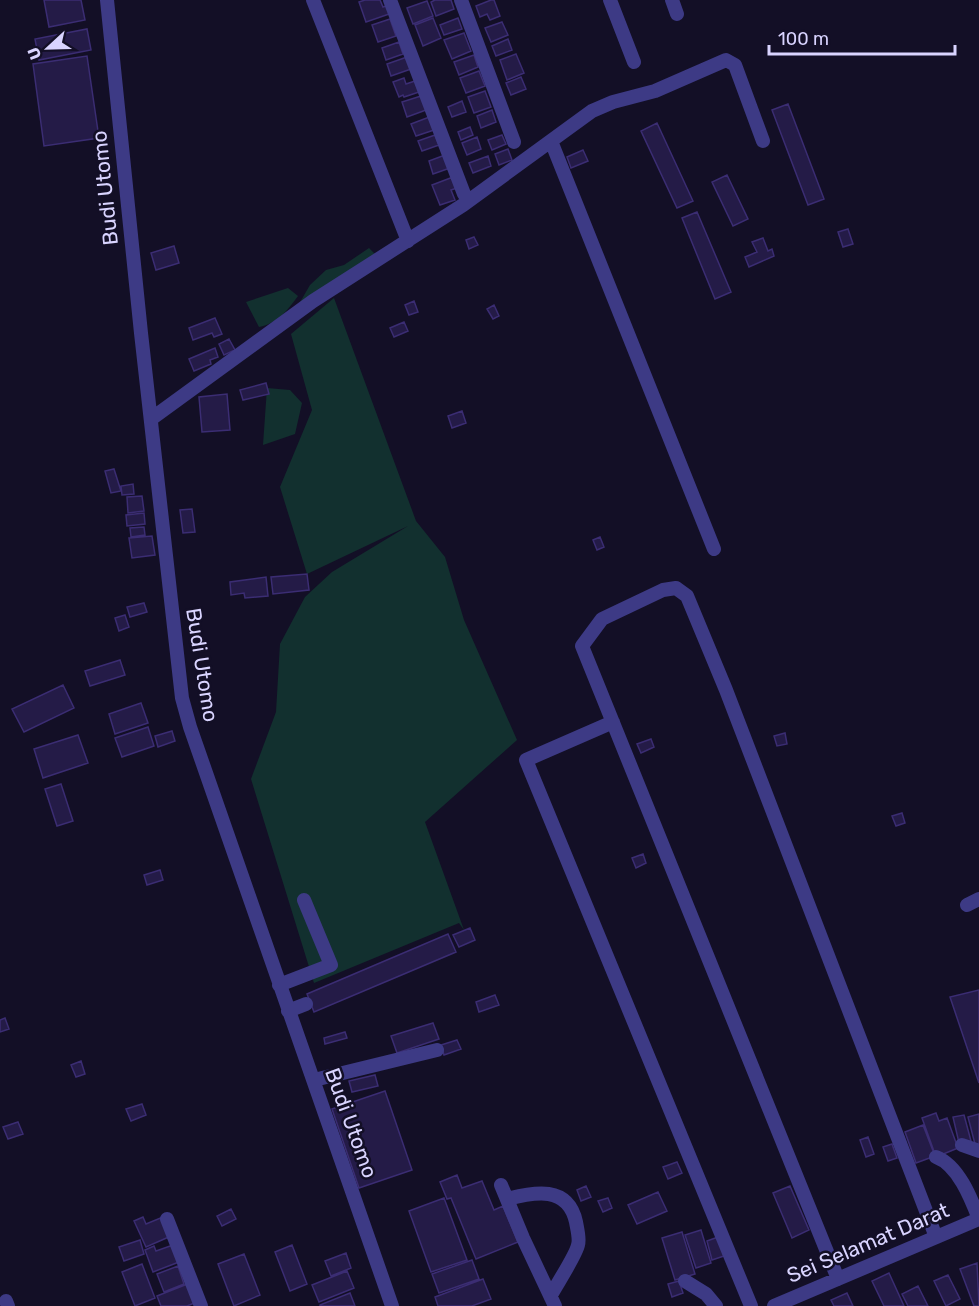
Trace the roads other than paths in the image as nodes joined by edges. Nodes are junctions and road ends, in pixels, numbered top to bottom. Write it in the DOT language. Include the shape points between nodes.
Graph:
graph roads {
  1 [pos="107,0"];
  2 [pos="313,0"];
  3 [pos="390,0"];
  4 [pos="461,0"];
  5 [pos="610,0"];
  6 [pos="672,0"];
  7 [pos="677,14"];
  8 [pos="634,62"];
  9 [pos="551,141"];
  10 [pos="763,141"];
  11 [pos="514,142"];
  12 [pos="464,194"];
  13 [pos="408,241"];
  14 [pos="151,419"];
  15 [pos="714,549"];
  16 [pos="613,722"];
  17 [pos="304,900"];
  18 [pos="279,986"];
  19 [pos="306,1004"];
  20 [pos="288,1011"];
  21 [pos="437,1050"];
  22 [pos="314,1080"];
  23 [pos="962,1145"];
  24 [pos="979,1151"];
  25 [pos="936,1158"];
  26 [pos="501,1185"];
  27 [pos="507,1199"];
  28 [pos="167,1219"];
  29 [pos="979,1219"];
  30 [pos="936,1237"];
  31 [pos="838,1279"];
  32 [pos="685,1281"];
  33 [pos="553,1300"];
  34 [pos="716,1304"];
  35 [pos="201,1306"];
  36 [pos="392,1306"];
  37 [pos="751,1306"];
  38 [pos="774,1306"];
  1 -- 14 [label="street, Budi Utomo"];
  2 -- 13 [label="street"];
  3 -- 12 [label="street"];
  4 -- 11 [label="street"];
  5 -- 8 [label="street"];
  6 -- 7 [label="street"];
  9 -- 10 [label="street" via="592,111 655,91 726,60 735,65"];
  9 -- 13 [label="street"];
  9 -- 15 [label="street"];
  13 -- 14 [label="street" via="313,301"];
  14 -- 18 [label="street, Budi Utomo" via="182,698"];
  16 -- 30 [label="street" via="582,646 602,619 663,590 676,588 687,597 722,682"];
  16 -- 31 [label="street"];
  16 -- 37 [label="street" via="526,760"];
  17 -- 18 [label="street" via="331,965"];
  18 -- 20 [label="street, Budi Utomo"];
  19 -- 20 [label="street"];
  20 -- 22 [label="street, Budi Utomo"];
  21 -- 22 [label="street"];
  22 -- 36 [label="street, Budi Utomo"];
  23 -- 24 [label="street"];
  25 -- 29 [label="street" via="946,1161 970,1195"];
  26 -- 27 [label="street"];
  27 -- 33 [label="street"];
  27 -- 33 [label="street" via="532,1193 550,1194 570,1205 578,1245"];
  28 -- 35 [label="street"];
  29 -- 30 [label="street, Sei Selamat Darat"];
  30 -- 31 [label="street, Sei Selamat Darat"];
  31 -- 38 [label="street, Sei Selamat Darat"];
  32 -- 34 [label="street"];
}
